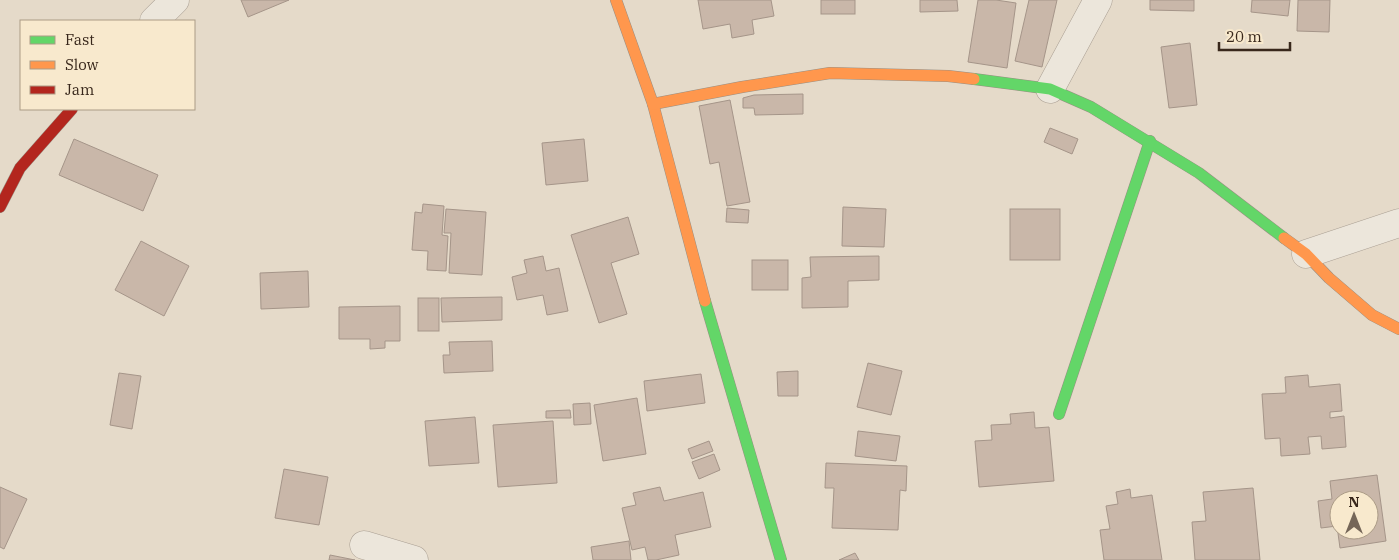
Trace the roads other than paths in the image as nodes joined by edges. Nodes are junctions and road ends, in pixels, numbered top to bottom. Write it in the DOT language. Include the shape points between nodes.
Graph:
graph roads {
  1 [pos="175,0"];
  2 [pos="616,0"];
  3 [pos="1098,0"];
  4 [pos="155,20"];
  5 [pos="1050,88"];
  6 [pos="653,104"];
  7 [pos="71,110"];
  8 [pos="1150,141"];
  9 [pos="3,193"];
  10 [pos="1399,223"];
  11 [pos="1306,254"];
  12 [pos="1399,329"];
  13 [pos="1059,414"];
  14 [pos="364,545"];
  15 [pos="779,559"];
  16 [pos="414,560"];
  1 -- 4 [label="street"];
  2 -- 6 [label="street"];
  3 -- 5 [label="street"];
  5 -- 6 [label="street" via="948,76 830,73"];
  5 -- 8 [label="street" via="1091,106"];
  6 -- 15 [label="street" via="712,329"];
  7 -- 9 [label="street" via="20,168"];
  8 -- 11 [label="street" via="1199,173"];
  8 -- 13 [label="street"];
  10 -- 11 [label="street"];
  11 -- 12 [label="street" via="1372,315"];
  14 -- 16 [label="street"];
}
